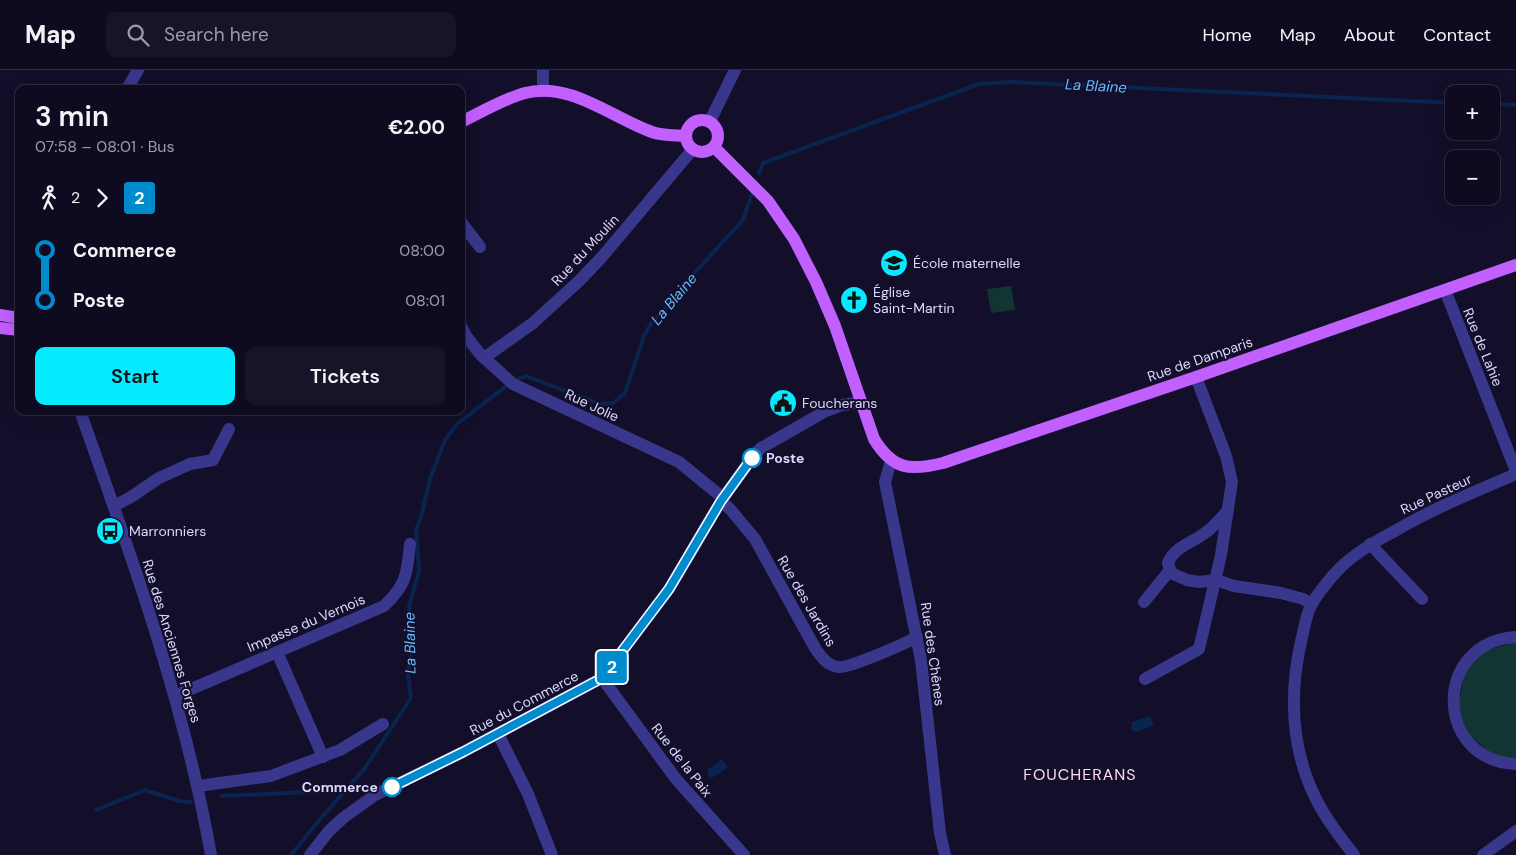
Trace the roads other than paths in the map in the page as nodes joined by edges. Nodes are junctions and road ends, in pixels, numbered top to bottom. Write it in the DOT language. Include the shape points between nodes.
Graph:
graph roads {
  1 [pos="138,70"];
  2 [pos="543,70"];
  3 [pos="735,70"];
  4 [pos="129,85"];
  5 [pos="543,91"];
  6 [pos="465,120"];
  7 [pos="710,121"];
  8 [pos="686,136"];
  9 [pos="714,146"];
  10 [pos="693,149"];
  11 [pos="465,227"];
  12 [pos="480,247"];
  13 [pos="1516,264"];
  14 [pos="1445,290"];
  15 [pos="15,320"];
  16 [pos="2,325"];
  17 [pos="15,329"];
  18 [pos="465,334"];
  19 [pos="484,358"];
  20 [pos="1196,377"];
  21 [pos="862,402"];
  22 [pos="81,415"];
  23 [pos="229,429"];
  24 [pos="891,461"];
  25 [pos="1516,473"];
  26 [pos="722,499"];
  27 [pos="114,506"];
  28 [pos="1228,509"];
  29 [pos="410,544"];
  30 [pos="1370,544"];
  31 [pos="1170,570"];
  32 [pos="1216,580"];
  33 [pos="1422,599"];
  34 [pos="1144,602"];
  35 [pos="1312,604"];
  36 [pos="917,637"];
  37 [pos="1516,637"];
  38 [pos="277,652"];
  39 [pos="602,678"];
  40 [pos="1145,679"];
  41 [pos="175,696"];
  42 [pos="383,724"];
  43 [pos="498,734"];
  44 [pos="323,757"];
  45 [pos="1516,764"];
  46 [pos="198,786"];
  47 [pos="1516,831"];
  48 [pos="211,855"];
  49 [pos="310,855"];
  50 [pos="552,855"];
  51 [pos="744,855"];
  52 [pos="945,855"];
  53 [pos="1354,855"];
  54 [pos="1483,855"];
  1 -- 4 [label="street"];
  2 -- 5 [label="street"];
  3 -- 7 [label="street"];
  5 -- 6 [label="main road" via="525,94"];
  5 -- 8 [label="main road" via="576,98 650,131"];
  7 -- 8 [label="main road" via="694,122"];
  7 -- 9 [label="main road" via="718,135"];
  8 -- 10 [label="main road"];
  9 -- 10 [label="main road" via="707,151"];
  9 -- 21 [label="main road" via="768,201 794,239 835,326"];
  10 -- 19 [label="street, Rue du Moulin" via="579,281 533,323"];
  11 -- 12 [label="street"];
  13 -- 14 [label="main road, Rue de Damparis"];
  14 -- 20 [label="main road, Rue de Damparis"];
  14 -- 25 [label="street, Rue de Lahie"];
  15 -- 16 [label="main road"];
  16 -- 17 [label="main road"];
  18 -- 19 [label="street, Rue Jolie"];
  19 -- 26 [label="street, Rue Jolie" via="520,388 679,462"];
  20 -- 24 [label="main road, Rue de Damparis" via="943,463 908,466"];
  20 -- 28 [label="street" via="1230,469 1232,482"];
  21 -- 24 [label="main road" via="874,439"];
  21 -- 26 [label="street, Rue du Commerce" via="824,412 761,448"];
  22 -- 27 [label="street, Rue des Anciennes Forges"];
  23 -- 27 [label="street" via="213,460 190,464 159,478"];
  24 -- 36 [label="street, Rue des Chênes" via="885,482"];
  25 -- 30 [label="street, Rue Pasteur" via="1416,518"];
  26 -- 36 [label="street, Rue des Jardins" via="755,539 815,648 830,665 842,668"];
  26 -- 39 [label="street, Rue du Commerce" via="669,589"];
  27 -- 41 [label="street, Rue des Anciennes Forges"];
  28 -- 31 [label="street" via="1205,534 1175,552 1168,563"];
  28 -- 32 [label="street"];
  29 -- 38 [label="street, Impasse du Vernois" via="408,572 398,592 384,606"];
  30 -- 33 [label="street"];
  30 -- 35 [label="street, Rue Pasteur" via="1340,568"];
  31 -- 32 [label="street" via="1187,580"];
  31 -- 34 [label="street"];
  32 -- 35 [label="street" via="1282,593"];
  32 -- 40 [label="street" via="1199,650"];
  35 -- 53 [label="street, Rue Pasteur" via="1296,663 1295,728 1298,748 1316,799 1331,826"];
  36 -- 52 [label="street, Rue des Chênes"];
  37 -- 45 [label="street" via="1492,642 1473,655 1461,669 1453,696 1457,724 1467,740 1487,757"];
  38 -- 41 [label="street, Impasse du Vernois"];
  38 -- 44 [label="street"];
  39 -- 43 [label="street, Rue du Commerce"];
  39 -- 51 [label="street, Rue de la Paix" via="676,779"];
  41 -- 46 [label="street, Rue des Anciennes Forges"];
  42 -- 44 [label="street"];
  43 -- 49 [label="street, Rue du Commerce" via="375,795 343,818"];
  43 -- 50 [label="street" via="528,794"];
  44 -- 46 [label="street" via="271,776"];
  46 -- 48 [label="street, Rue des Anciennes Forges"];
  47 -- 54 [label="street"];
}
